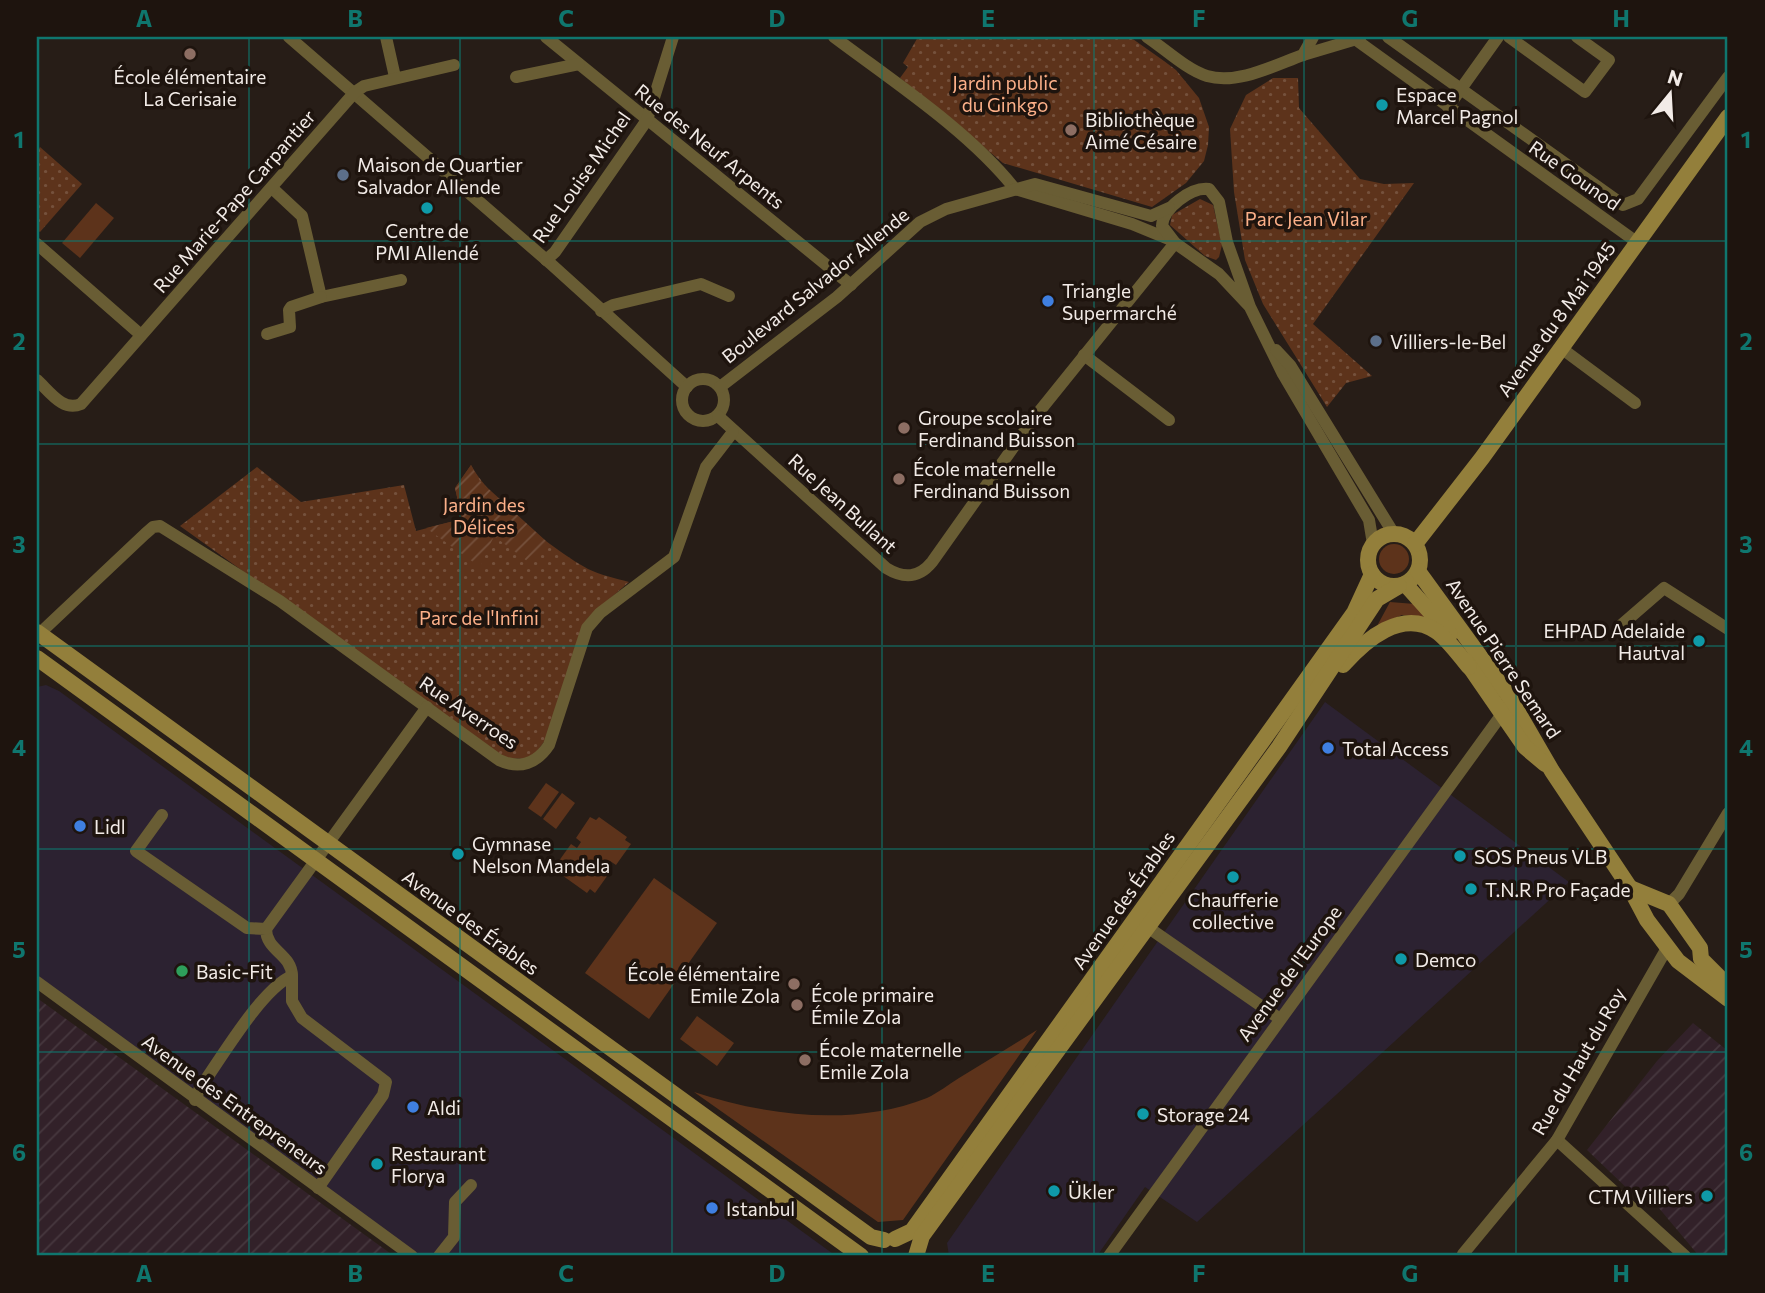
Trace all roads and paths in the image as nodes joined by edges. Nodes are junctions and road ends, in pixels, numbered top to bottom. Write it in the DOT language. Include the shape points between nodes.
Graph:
graph roads {
  1 [pos="289,37"];
  2 [pos="386,37"];
  3 [pos="546,37"];
  4 [pos="673,37"];
  5 [pos="834,37"];
  6 [pos="1147,37"];
  7 [pos="1313,37"];
  8 [pos="1388,37"];
  9 [pos="1498,37"];
  10 [pos="1509,37"];
  11 [pos="1577,37"];
  12 [pos="1356,38"];
  13 [pos="1303,54"];
  14 [pos="579,64"];
  15 [pos="454,65"];
  16 [pos="395,77"];
  17 [pos="516,77"];
  18 [pos="1728,77"];
  19 [pos="1462,88"];
  20 [pos="355,92"];
  21 [pos="1448,107"];
  22 [pos="1728,117"];
  23 [pos="647,120"];
  24 [pos="272,188"];
  25 [pos="1015,189"];
  26 [pos="1173,206"];
  27 [pos="1175,243"];
  28 [pos="1638,243"];
  29 [pos="37,244"];
  30 [pos="546,260"];
  31 [pos="401,280"];
  32 [pos="851,285"];
  33 [pos="729,296"];
  34 [pos="320,297"];
  35 [pos="1250,307"];
  36 [pos="601,310"];
  37 [pos="267,334"];
  38 [pos="141,335"];
  39 [pos="1269,343"];
  40 [pos="1561,348"];
  41 [pos="1084,355"];
  42 [pos="37,380"];
  43 [pos="687,387"];
  44 [pos="720,387"];
  45 [pos="1634,403"];
  46 [pos="718,416"];
  47 [pos="1169,419"];
  48 [pos="733,432"];
  49 [pos="1394,534"];
  50 [pos="1373,544"];
  51 [pos="1415,544"];
  52 [pos="1418,571"];
  53 [pos="1372,573"];
  54 [pos="1402,585"];
  55 [pos="1619,627"];
  56 [pos="1728,629"];
  57 [pos="37,637"];
  58 [pos="37,658"];
  59 [pos="1469,667"];
  60 [pos="427,707"];
  61 [pos="1502,714"];
  62 [pos="1279,747"];
  63 [pos="1552,771"];
  64 [pos="1728,813"];
  65 [pos="162,815"];
  66 [pos="328,844"];
  67 [pos="315,862"];
  68 [pos="1630,888"];
  69 [pos="1663,902"];
  70 [pos="1645,916"];
  71 [pos="1146,926"];
  72 [pos="266,929"];
  73 [pos="1667,948"];
  74 [pos="1694,962"];
  75 [pos="292,976"];
  76 [pos="37,982"];
  77 [pos="1728,986"];
  78 [pos="1728,999"];
  79 [pos="1280,1019"];
  80 [pos="195,1100"];
  81 [pos="1557,1140"];
  82 [pos="471,1185"];
  83 [pos="318,1188"];
  84 [pos="890,1240"];
  85 [pos="1463,1254"];
  86 [pos="412,1256"];
  87 [pos="439,1256"];
  88 [pos="861,1256"];
  89 [pos="868,1256"];
  90 [pos="916,1256"];
  91 [pos="1109,1256"];
  92 [pos="1685,1256"];
  1 -- 20 [label="street"];
  2 -- 16 [label="street"];
  3 -- 14 [label="street, Rue des Neuf Arpents"];
  4 -- 23 [label="street, Rue Louise Michel"];
  5 -- 25 [label="street" via="953,130"];
  6 -- 13 [label="street" via="1205,76 1243,76"];
  7 -- 13 [label="street"];
  8 -- 19 [label="street"];
  9 -- 19 [label="street"];
  10 -- 11 [label="street" via="1585,92 1609,60"];
  12 -- 13 [label="street"];
  12 -- 21 [label="street, Rue Gounod"];
  14 -- 17 [label="street"];
  14 -- 23 [label="street, Rue des Neuf Arpents"];
  15 -- 16 [label="street"];
  16 -- 20 [label="street"];
  18 -- 19 [label="street" via="1638,199 1623,205"];
  19 -- 21 [label="street"];
  20 -- 24 [label="street, Rue Marie-Pape Carpantier"];
  20 -- 30 [label="street"];
  21 -- 28 [label="street, Rue Gounod"];
  22 -- 28 [label="main road, Avenue du 8 Mai 1945"];
  23 -- 30 [label="street, Rue Louise Michel"];
  23 -- 32 [label="street, Rue des Neuf Arpents"];
  24 -- 34 [label="street" via="302,216"];
  24 -- 38 [label="street, Rue Marie-Pape Carpantier"];
  25 -- 26 [label="street, Boulevard Salvador Allende" via="1049,186 1151,216"];
  25 -- 27 [label="street" via="1129,223"];
  25 -- 32 [label="street, Boulevard Salvador Allende" via="933,214"];
  26 -- 27 [label="street" via="1162,222"];
  26 -- 35 [label="street, Boulevard Salvador Allende" via="1203,188 1217,195 1227,242"];
  27 -- 35 [label="street" via="1219,274"];
  27 -- 41 [label="street, Rue Jean Bullant"];
  28 -- 40 [label="main road, Avenue du 8 Mai 1945"];
  29 -- 38 [label="street"];
  30 -- 36 [label="street"];
  31 -- 34 [label="street"];
  32 -- 44 [label="street, Boulevard Salvador Allende"];
  33 -- 36 [label="street" via="701,284"];
  34 -- 37 [label="street" via="291,307 290,327"];
  35 -- 39 [label="street"];
  36 -- 43 [label="street"];
  38 -- 42 [label="street, Rue Marie-Pape Carpantier" via="73,408"];
  39 -- 49 [label="street" via="1290,365"];
  39 -- 50 [label="street" via="1369,520"];
  40 -- 45 [label="street"];
  40 -- 51 [label="main road, Avenue du 8 Mai 1945"];
  41 -- 47 [label="street"];
  41 -- 48 [label="street, Rue Jean Bullant" via="932,562 914,576 886,568"];
  43 -- 44 [label="street" via="704,379"];
  43 -- 46 [label="street" via="682,400 692,418 705,422"];
  44 -- 46 [label="street" via="724,405"];
  46 -- 48 [label="street, Rue Jean Bullant"];
  48 -- 60 [label="street, Rue Averroes" via="706,467 674,557 587,628 554,731 541,757 528,764 499,760"];
  49 -- 50 [label="main road"];
  49 -- 51 [label="main road"];
  50 -- 53 [label="main road" via="1368,562"];
  51 -- 52 [label="main road" via="1420,557"];
  52 -- 54 [label="main road"];
  52 -- 63 [label="main road, Avenue Pierre Semard" via="1508,695"];
  53 -- 54 [label="main road" via="1383,584"];
  53 -- 84 [label="main road, Avenue des Érables" via="1354,613 912,1231"];
  54 -- 59 [label="main road, Avenue Pierre Semard" via="1446,628"];
  54 -- 62 [label="main road, Avenue des Érables" via="1377,599"];
  55 -- 56 [label="street" via="1664,588"];
  57 -- 60 [label="street, Rue Averroes" via="145,534 160,526 281,601"];
  57 -- 66 [label="main road, Avenue des Érables"];
  58 -- 67 [label="main road, Avenue des Érables"];
  59 -- 61 [label="main road, Avenue Pierre Semard"];
  59 -- 62 [label="main road, Avenue des Érables" via="1438,632 1424,624 1408,621 1390,626 1345,662"];
  60 -- 66 [label="street"];
  61 -- 63 [label="main road, Avenue Pierre Semard" via="1525,747"];
  61 -- 79 [label="street, Avenue de l'Europe"];
  62 -- 71 [label="main road, Avenue des Érables"];
  63 -- 68 [label="main road, Avenue Pierre Semard"];
  64 -- 69 [label="street" via="1679,894"];
  65 -- 72 [label="street" via="136,850 247,928"];
  66 -- 67 [label="street"];
  66 -- 84 [label="main road, Avenue des Érables" via="871,1237"];
  67 -- 72 [label="street"];
  67 -- 88 [label="main road, Avenue des Érables"];
  68 -- 69 [label="main road"];
  68 -- 70 [label="main road, Avenue Pierre Semard"];
  69 -- 70 [label="main road" via="1649,902"];
  69 -- 74 [label="main road, Avenue Pierre Semard" via="1700,948"];
  70 -- 73 [label="main road, Avenue Pierre Semard"];
  71 -- 79 [label="street"];
  71 -- 90 [label="main road, Avenue des Érables" via="922,1236"];
  72 -- 75 [label="street" via="269,944 288,960"];
  73 -- 74 [label="main road, Avenue Pierre Semard" via="1678,961"];
  73 -- 81 [label="street, Rue du Haut du Roy"];
  74 -- 77 [label="main road, Avenue Pierre Semard"];
  74 -- 78 [label="main road, Avenue Pierre Semard"];
  75 -- 80 [label="street" via="280,981 261,1003"];
  75 -- 83 [label="street" via="292,1001 302,1018 386,1082 383,1095"];
  76 -- 80 [label="street, Avenue des Entrepreneurs"];
  79 -- 91 [label="street, Avenue de l'Europe"];
  80 -- 83 [label="street, Avenue des Entrepreneurs"];
  81 -- 85 [label="street, Rue du Haut du Roy"];
  81 -- 92 [label="street"];
  82 -- 87 [label="street" via="455,1202 454,1237"];
  83 -- 86 [label="street, Avenue des Entrepreneurs"];
  84 -- 89 [label="main road" via="876,1244"];
  84 -- 90 [label="main road" via="908,1245"];
}
